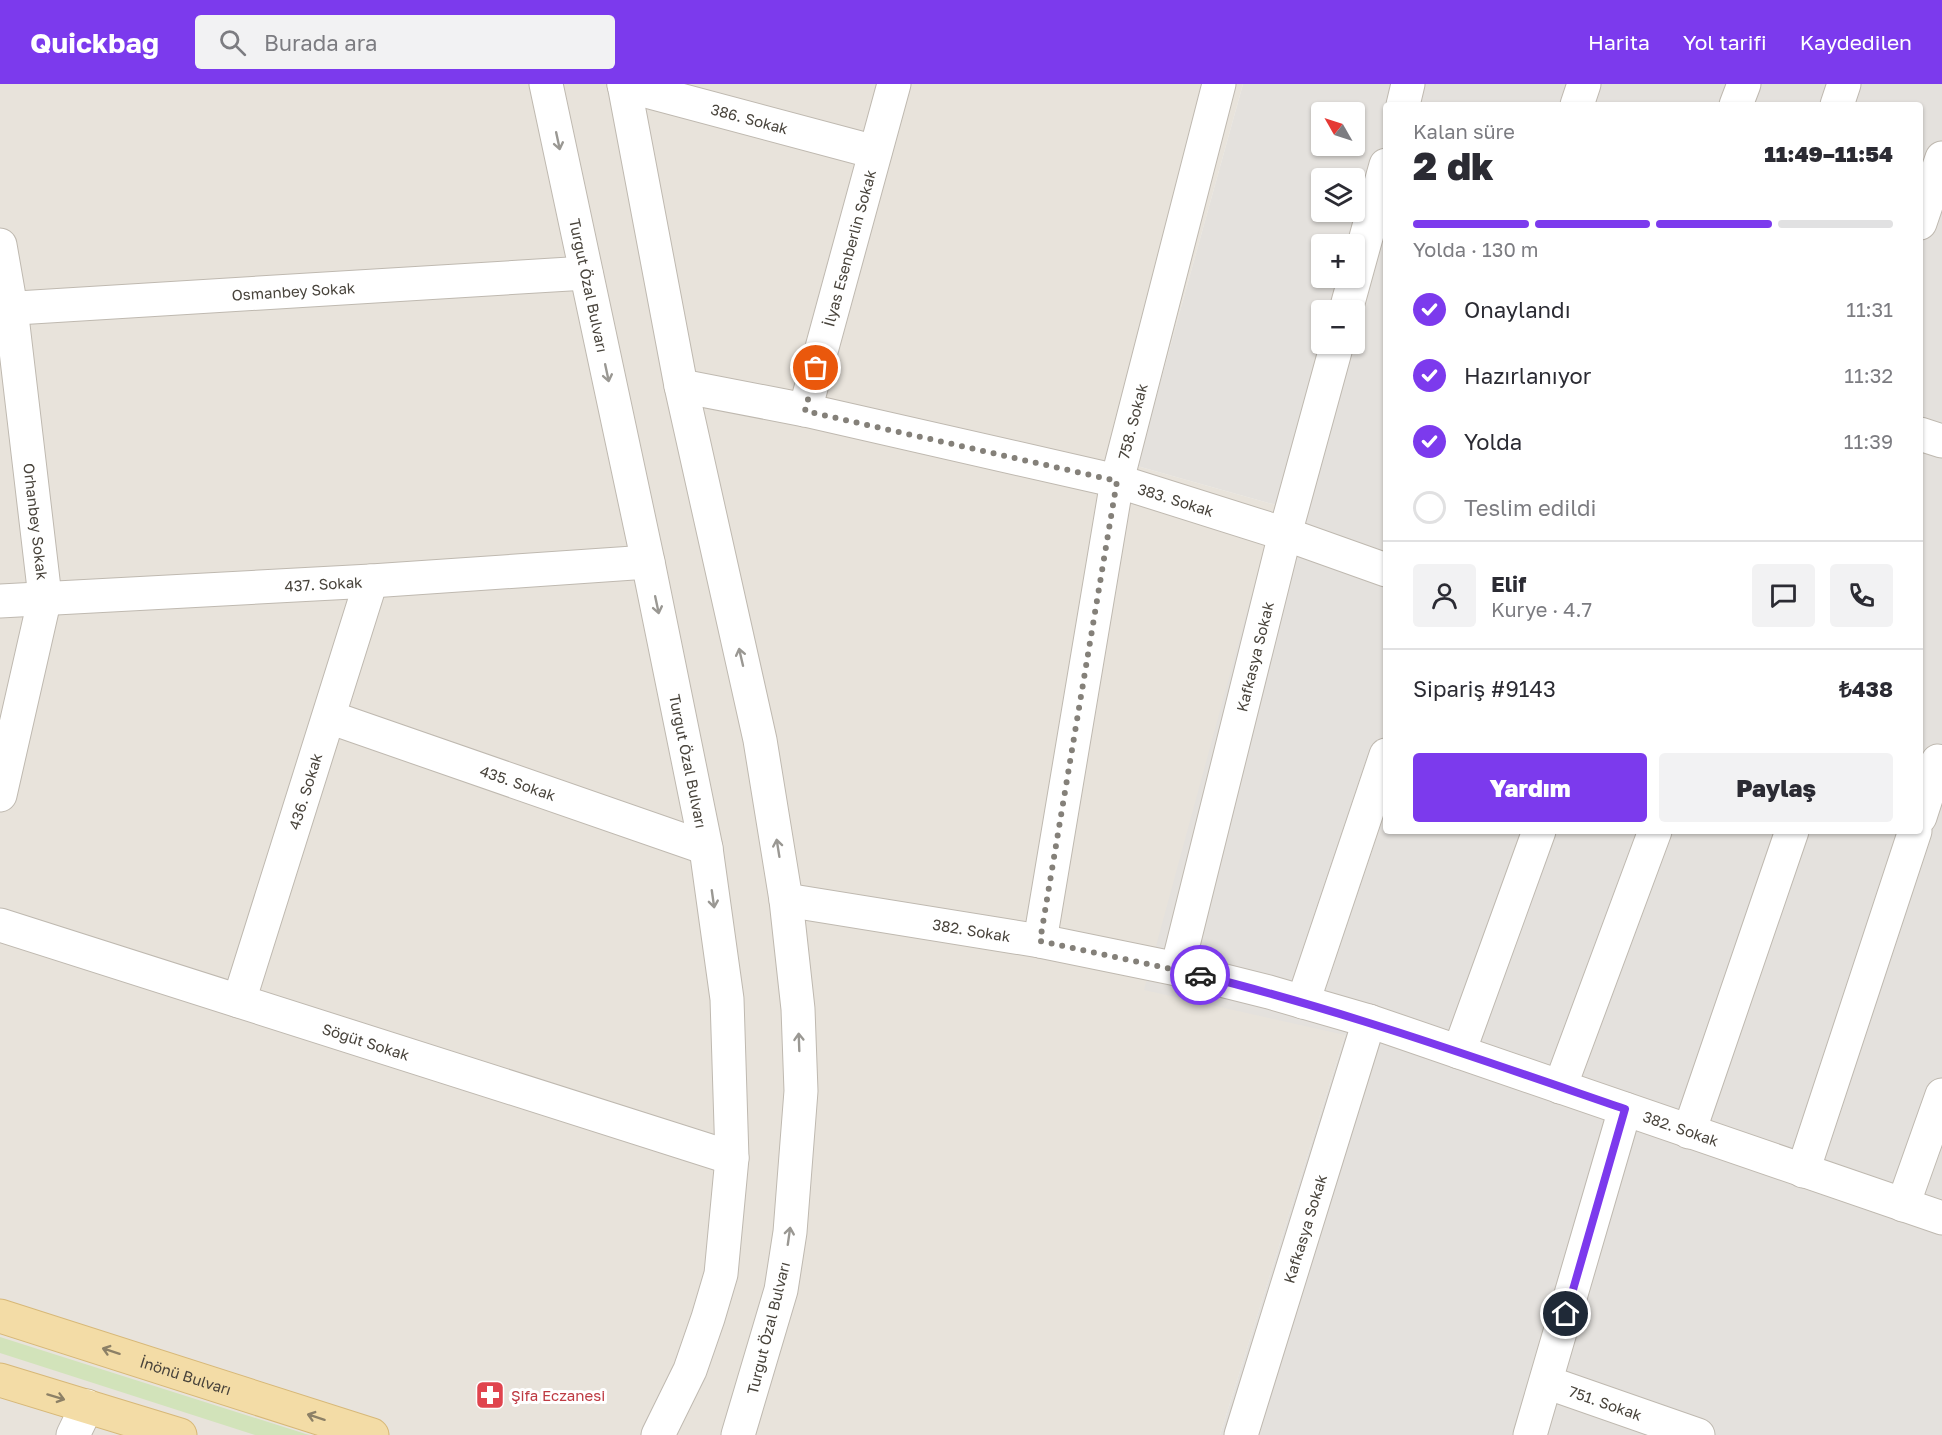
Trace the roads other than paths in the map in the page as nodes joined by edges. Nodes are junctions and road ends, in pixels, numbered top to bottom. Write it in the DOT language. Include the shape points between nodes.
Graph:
graph roads {
  1 [pos="546,84"];
  2 [pos="624,84"];
  3 [pos="894,84"];
  4 [pos="1219,84"];
  5 [pos="1408,84"];
  6 [pos="1584,84"];
  7 [pos="1744,84"];
  8 [pos="1844,84"];
  9 [pos="1403,102"];
  10 [pos="1577,102"];
  11 [pos="1737,102"];
  12 [pos="1838,102"];
  13 [pos="875,152"];
  14 [pos="1942,158"];
  15 [pos="1383,176"];
  16 [pos="1923,214"];
  17 [pos="0,245"];
  18 [pos="586,273"];
  19 [pos="1349,300"];
  20 [pos="5,309"];
  21 [pos="1334,354"];
  22 [pos="681,386"];
  23 [pos="805,411"];
  24 [pos="1923,435"];
  25 [pos="1942,441"];
  26 [pos="1117,481"];
  27 [pos="1284,534"];
  28 [pos="648,562"];
  29 [pos="1383,569"];
  30 [pos="372,581"];
  31 [pos="45,597"];
  32 [pos="0,601"];
  33 [pos="329,717"];
  34 [pos="1933,759"];
  35 [pos="1383,764"];
  36 [pos="0,795"];
  37 [pos="1923,804"];
  38 [pos="1538,834"];
  39 [pos="1654,834"];
  40 [pos="1791,834"];
  41 [pos="1914,834"];
  42 [pos="706,848"];
  43 [pos="786,900"];
  44 [pos="0,925"];
  45 [pos="1040,941"];
  46 [pos="1177,969"];
  47 [pos="239,1001"];
  48 [pos="1303,1002"];
  49 [pos="1369,1021"];
  50 [pos="1460,1052"];
  51 [pos="1560,1087"];
  52 [pos="1942,1095"];
  53 [pos="1625,1109"];
  54 [pos="1689,1132"];
  55 [pos="732,1158"];
  56 [pos="1803,1171"];
  57 [pos="1903,1205"];
  58 [pos="1942,1218"];
  59 [pos="0,1316"];
  60 [pos="0,1380"];
  61 [pos="1546,1382"];
  62 [pos="87,1406"];
  63 [pos="73,1435"];
  64 [pos="180,1435"];
  65 [pos="372,1435"];
  66 [pos="658,1435"];
  67 [pos="738,1435"];
  68 [pos="1241,1435"];
  69 [pos="1530,1435"];
  70 [pos="1698,1435"];
  1 -- 18 [label="street, Turgut Özal Bulvarı, one-way"];
  2 -- 13 [label="street, 386. Sokak"];
  2 -- 22 [label="street, Turgut Özal Bulvarı"];
  3 -- 13 [label="street, İlyas Esenberlin Sokak"];
  4 -- 26 [label="street, 758. Sokak"];
  5 -- 9 [label="street"];
  6 -- 10 [label="street"];
  7 -- 11 [label="street"];
  8 -- 12 [label="street"];
  13 -- 23 [label="street, İlyas Esenberlin Sokak"];
  14 -- 16 [label="street"];
  15 -- 19 [label="street"];
  17 -- 20 [label="street, Orhanbey Sokak"];
  18 -- 20 [label="street, Osmanbey Sokak"];
  18 -- 28 [label="street, Turgut Özal Bulvarı, one-way"];
  20 -- 31 [label="street, Orhanbey Sokak"];
  21 -- 27 [label="street, Kafkasya Sokak"];
  22 -- 23 [label="street, 383. Sokak"];
  43 -- 22 [label="street, Turgut Özal Bulvarı, one-way" via="760,740"];
  23 -- 26 [label="street, 383. Sokak"];
  24 -- 25 [label="street"];
  26 -- 27 [label="street, 383. Sokak"];
  26 -- 45 [label="street, 758. Sokak"];
  27 -- 29 [label="street, 383. Sokak"];
  27 -- 46 [label="street, Kafkasya Sokak"];
  28 -- 30 [label="street, 437. Sokak"];
  28 -- 42 [label="street, Turgut Özal Bulvarı, one-way"];
  30 -- 31 [label="street, 437. Sokak"];
  30 -- 33 [label="street, 436. Sokak"];
  31 -- 32 [label="street, 437. Sokak"];
  31 -- 36 [label="street, Orhanbey Sokak"];
  33 -- 42 [label="street, 435. Sokak"];
  33 -- 47 [label="street, 436. Sokak"];
  34 -- 37 [label="street"];
  35 -- 48 [label="street"];
  38 -- 50 [label="street"];
  39 -- 51 [label="street"];
  40 -- 54 [label="street"];
  41 -- 56 [label="street"];
  42 -- 55 [label="street, Turgut Özal Bulvarı, one-way" via="727,999"];
  43 -- 45 [label="street, 382. Sokak"];
  67 -- 43 [label="street, Turgut Özal Bulvarı, one-way" via="781,1290 790,1232 801,1091 798,1009"];
  44 -- 47 [label="street, Söğüt Sokak"];
  45 -- 46 [label="street, 382. Sokak"];
  46 -- 48 [label="street, 382. Sokak"];
  47 -- 55 [label="street, Söğüt Sokak"];
  48 -- 49 [label="street, 382. Sokak"];
  49 -- 50 [label="street, 382. Sokak"];
  49 -- 68 [label="street, Kafkasya Sokak"];
  50 -- 51 [label="street, 382. Sokak"];
  51 -- 53 [label="street, 382. Sokak"];
  52 -- 57 [label="street"];
  53 -- 54 [label="street, 382. Sokak"];
  53 -- 61 [label="street"];
  54 -- 56 [label="street, 382. Sokak"];
  55 -- 66 [label="street, Turgut Özal Bulvarı" via="721,1274 690,1370"];
  56 -- 57 [label="street, 382. Sokak"];
  57 -- 58 [label="street, 382. Sokak"];
  65 -- 59 [label="main road, İnönü Bulvarı, one-way"];
  60 -- 62 [label="main road, one-way"];
  61 -- 69 [label="street"];
  61 -- 70 [label="street, 751. Sokak"];
  62 -- 63 [label="street"];
  62 -- 64 [label="main road"];
}
